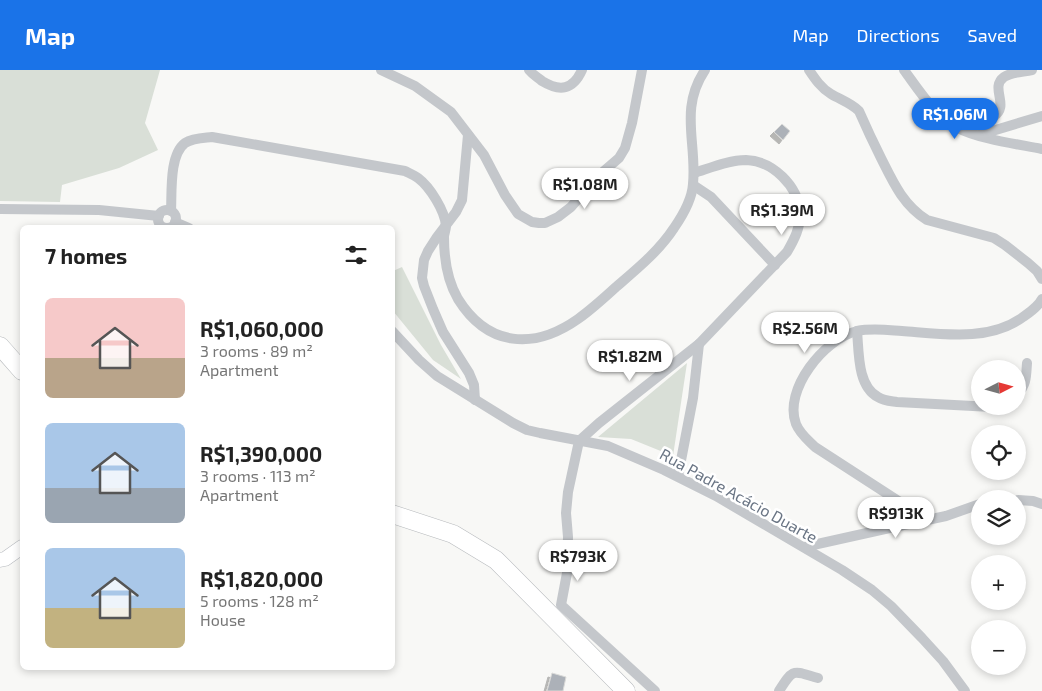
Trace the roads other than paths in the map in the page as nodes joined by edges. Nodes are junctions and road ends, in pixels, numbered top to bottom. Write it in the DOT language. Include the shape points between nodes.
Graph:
graph roads {
  1 [pos="381,70"];
  2 [pos="529,70"];
  3 [pos="582,70"];
  4 [pos="642,70"];
  5 [pos="705,70"];
  6 [pos="809,70"];
  7 [pos="904,70"];
  8 [pos="1032,70"];
  9 [pos="1042,116"];
  10 [pos="955,127"];
  11 [pos="468,135"];
  12 [pos="978,135"];
  13 [pos="1042,149"];
  14 [pos="694,173"];
  15 [pos="693,186"];
  16 [pos="0,209"];
  17 [pos="171,211"];
  18 [pos="159,216"];
  19 [pos="160,225"];
  20 [pos="172,225"];
  21 [pos="446,226"];
  22 [pos="775,265"];
  23 [pos="1042,279"];
  24 [pos="1042,299"];
  25 [pos="857,331"];
  26 [pos="395,334"];
  27 [pos="699,344"];
  28 [pos="0,346"];
  29 [pos="0,361"];
  30 [pos="1027,363"];
  31 [pos="20,368"];
  32 [pos="20,369"];
  33 [pos="1026,378"];
  34 [pos="475,400"];
  35 [pos="971,407"];
  36 [pos="579,440"];
  37 [pos="678,476"];
  38 [pos="1026,501"];
  39 [pos="1042,504"];
  40 [pos="971,507"];
  41 [pos="395,515"];
  42 [pos="920,521"];
  43 [pos="804,547"];
  44 [pos="20,548"];
  45 [pos="0,560"];
  46 [pos="557,611"];
  47 [pos="818,678"];
  48 [pos="626,691"];
  49 [pos="655,691"];
  50 [pos="779,691"];
  51 [pos="966,691"];
  1 -- 11 [label="street" via="415,86 451,112"];
  2 -- 3 [label="street" via="557,88 569,86"];
  4 -- 11 [label="street" via="632,123 619,158 571,207 545,223 532,222 518,214 484,155"];
  5 -- 14 [label="street" via="696,85 690,113"];
  6 -- 23 [label="street" via="820,86 859,111 898,192 910,207 927,220 994,238 1028,263"];
  7 -- 10 [label="street" via="929,104"];
  8 -- 10 [label="street" via="1003,78 998,91 1001,107 998,114"];
  9 -- 12 [label="street"];
  10 -- 12 [label="street"];
  11 -- 21 [label="street" via="462,200"];
  12 -- 13 [label="street"];
  14 -- 15 [label="street"];
  14 -- 22 [label="street" via="748,160 768,166 782,177 794,193 800,214 793,243"];
  15 -- 21 [label="street" via="689,202 674,229 641,266 578,319 546,336 511,339 490,332 466,310 457,298 448,275"];
  15 -- 22 [label="street" via="711,197"];
  16 -- 18 [label="street" via="99,210"];
  17 -- 18 [label="street" via="164,211"];
  17 -- 20 [label="street" via="176,217"];
  17 -- 21 [label="street" via="174,165 180,149 186,142 212,137 405,171 422,182 440,207"];
  18 -- 19 [label="street"];
  21 -- 34 [label="street" via="428,251 422,278 443,332 470,373"];
  22 -- 27 [label="street"];
  24 -- 25 [label="street" via="1033,310 1008,327 986,333"];
  25 -- 35 [label="street" via="864,383 875,396 897,402"];
  25 -- 42 [label="street" via="833,343 812,364 794,399 795,423 815,447 903,504"];
  26 -- 34 [label="street, Rua Padre Acácio Duarte" via="437,376"];
  27 -- 36 [label="street"];
  27 -- 37 [label="street"];
  28 -- 31 [label="highway"];
  29 -- 32 [label="street"];
  30 -- 33 [label="street"];
  34 -- 36 [label="street, Rua Padre Acácio Duarte" via="527,430"];
  36 -- 37 [label="street, Rua Padre Acácio Duarte" via="608,446"];
  36 -- 46 [label="street" via="566,513 567,573"];
  37 -- 43 [label="street, Rua Padre Acácio Duarte"];
  38 -- 39 [label="street"];
  40 -- 42 [label="street"];
  41 -- 46 [label="highway" via="453,534 474,546 496,560"];
  42 -- 43 [label="street"];
  43 -- 51 [label="street, Rua Padre Acácio Duarte" via="865,585 890,606 943,661"];
  44 -- 45 [label="street"];
  46 -- 48 [label="highway"];
  46 -- 49 [label="street"];
  47 -- 50 [label="street" via="793,673"];
}
